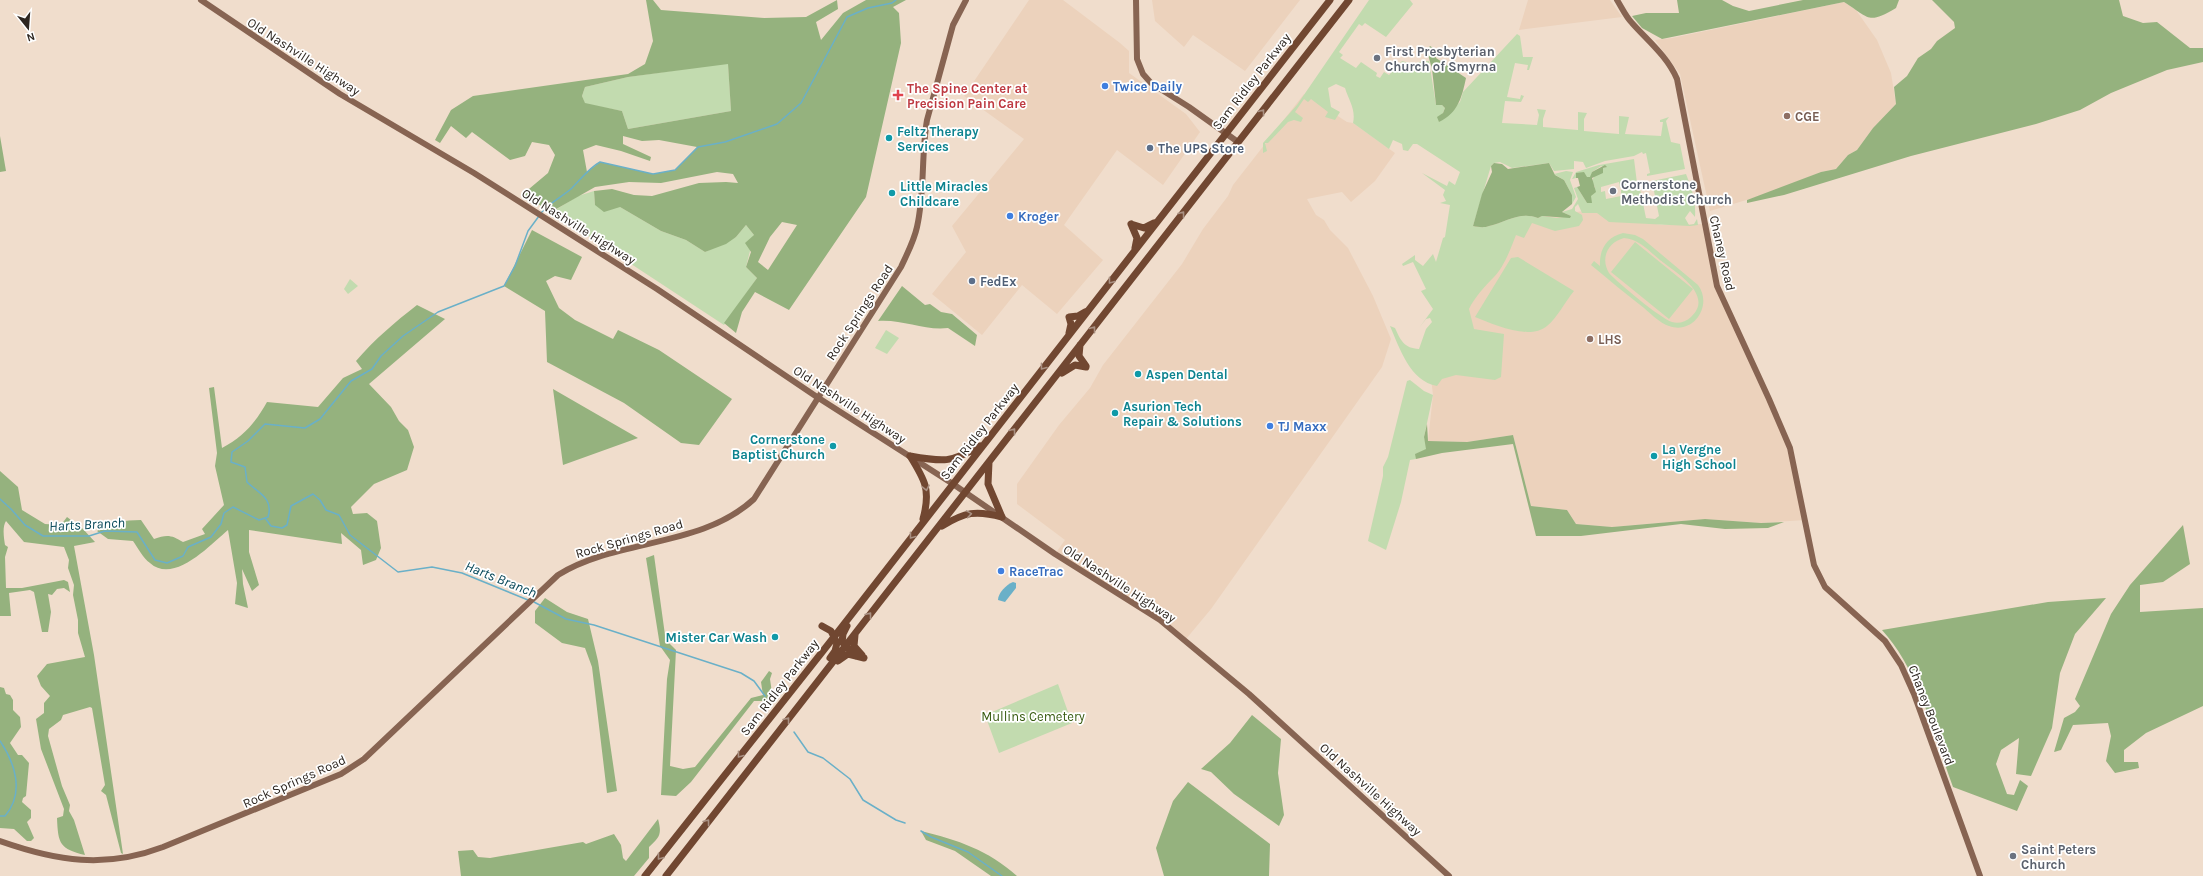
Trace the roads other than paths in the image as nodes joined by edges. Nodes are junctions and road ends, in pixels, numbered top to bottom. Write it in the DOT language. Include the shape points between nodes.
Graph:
graph roads {
  1 [pos="201,0"];
  2 [pos="966,0"];
  3 [pos="1136,0"];
  4 [pos="1330,0"];
  5 [pos="1349,0"];
  6 [pos="1617,0"];
  7 [pos="1225,133"];
  8 [pos="1238,142"];
  9 [pos="1157,221"];
  10 [pos="1135,250"];
  11 [pos="1088,310"];
  12 [pos="1068,337"];
  13 [pos="1080,345"];
  14 [pos="1049,385"];
  15 [pos="817,397"];
  16 [pos="1782,426"];
  17 [pos="985,443"];
  18 [pos="910,456"];
  19 [pos="989,462"];
  20 [pos="953,484"];
  21 [pos="965,492"];
  22 [pos="1002,517"];
  23 [pos="922,523"];
  24 [pos="938,528"];
  25 [pos="879,579"];
  26 [pos="855,633"];
  27 [pos="834,637"];
  28 [pos="827,646"];
  29 [pos="845,646"];
  30 [pos="856,656"];
  31 [pos="798,706"];
  32 [pos="0,841"];
  33 [pos="645,876"];
  34 [pos="666,876"];
  35 [pos="1449,876"];
  36 [pos="1980,876"];
  1 -- 15 [label="street, Old Nashville Highway" via="340,94 414,136 657,289"];
  2 -- 15 [label="street, Rock Springs Road" via="953,25 927,120 921,200 917,227 910,248 901,267"];
  3 -- 7 [label="street" via="1137,59 1143,74 1151,83"];
  4 -- 7 [label="main road, Sam Ridley Parkway"];
  8 -- 5 [label="main road, Sam Ridley Parkway, one-way"];
  6 -- 16 [label="street, Chaney Road" via="1631,22 1662,54 1677,79 1717,286"];
  7 -- 8 [label="street"];
  7 -- 9 [label="main road, Sam Ridley Parkway"];
  13 -- 8 [label="main road, Sam Ridley Parkway, one-way"];
  9 -- 10 [label="main road, Sam Ridley Parkway"];
  9 -- 10 [label="main road" via="1144,228 1131,224 1137,238"];
  10 -- 11 [label="main road, Sam Ridley Parkway, one-way"];
  11 -- 12 [label="main road, Sam Ridley Parkway"];
  11 -- 12 [label="main road" via="1078,316 1069,317 1071,326"];
  12 -- 17 [label="main road, Sam Ridley Parkway, one-way"];
  13 -- 14 [label="main road, Sam Ridley Parkway"];
  13 -- 14 [label="main road" via="1079,356 1086,366 1075,365 1066,369"];
  19 -- 14 [label="main road, Sam Ridley Parkway, one-way"];
  15 -- 18 [label="street, Old Nashville Highway"];
  15 -- 32 [label="street, Rock Springs Road" via="754,499 742,510 726,520 707,527 579,563 558,575 364,759 335,777 163,847 115,860 78,861 30,851"];
  16 -- 36 [label="street, Chaney Boulevard" via="1790,448 1810,547 1819,578 1839,601 1885,641 1901,665 1914,694"];
  17 -- 18 [label="main road" via="962,457 950,460 936,461"];
  17 -- 20 [label="main road, Sam Ridley Parkway"];
  18 -- 20 [label="street, Old Nashville Highway"];
  18 -- 23 [label="main road, one-way" via="924,478 928,491 928,503"];
  19 -- 21 [label="main road, Sam Ridley Parkway"];
  19 -- 22 [label="main road" via="988,484"];
  20 -- 21 [label="street, Old Nashville Highway"];
  20 -- 23 [label="main road, Sam Ridley Parkway"];
  21 -- 22 [label="street, Old Nashville Highway"];
  21 -- 24 [label="main road, Sam Ridley Parkway"];
  24 -- 22 [label="main road, one-way" via="966,513 983,512"];
  22 -- 35 [label="street, Old Nashville Highway" via="1186,639"];
  23 -- 25 [label="main road, Sam Ridley Parkway, one-way"];
  26 -- 24 [label="main road, Sam Ridley Parkway, one-way"];
  25 -- 27 [label="main road, Sam Ridley Parkway"];
  25 -- 29 [label="main road" via="880,583 844,630 842,638"];
  26 -- 29 [label="main road, Sam Ridley Parkway"];
  26 -- 30 [label="main road" via="854,646 864,658"];
  27 -- 28 [label="main road, Sam Ridley Parkway"];
  27 -- 28 [label="main road" via="831,630 822,626 828,633"];
  27 -- 31 [label="main road" via="837,643 835,651 799,698"];
  28 -- 33 [label="main road, Sam Ridley Parkway, one-way"];
  29 -- 30 [label="main road"];
  29 -- 31 [label="main road, Sam Ridley Parkway"];
  30 -- 31 [label="main road" via="848,654 841,657 809,697"];
  34 -- 31 [label="main road, Sam Ridley Parkway, one-way"];
}
